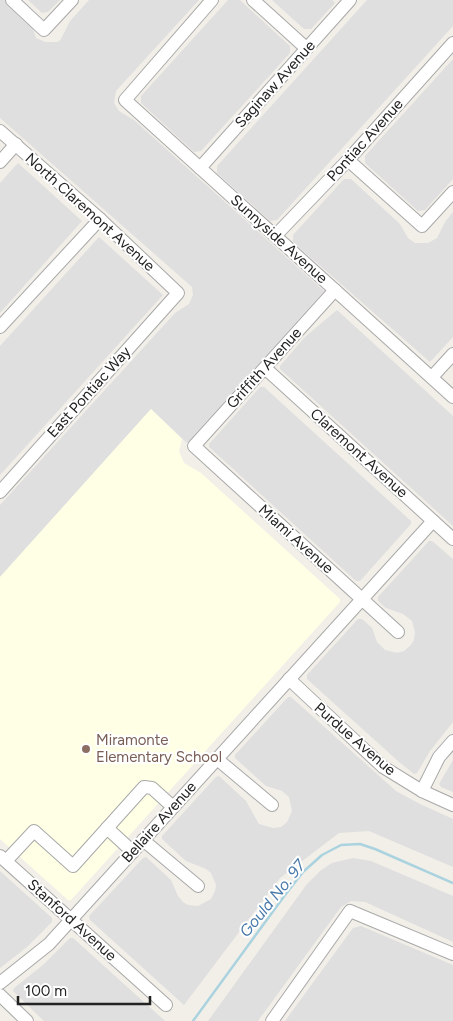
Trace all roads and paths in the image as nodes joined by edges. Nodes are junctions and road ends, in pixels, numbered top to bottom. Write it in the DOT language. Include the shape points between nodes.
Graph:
graph roads {
  1 [pos="12,0"];
  2 [pos="72,0"];
  3 [pos="212,0"];
  4 [pos="253,0"];
  5 [pos="350,0"];
  6 [pos="453,43"];
  7 [pos="306,48"];
  8 [pos="0,131"];
  9 [pos="16,144"];
  10 [pos="348,160"];
  11 [pos="0,162"];
  12 [pos="200,168"];
  13 [pos="453,192"];
  14 [pos="100,219"];
  15 [pos="275,236"];
  16 [pos="335,290"];
  17 [pos="178,293"];
  18 [pos="0,327"];
  19 [pos="453,354"];
  20 [pos="265,368"];
  21 [pos="432,378"];
  22 [pos="453,397"];
  23 [pos="194,446"];
  24 [pos="0,492"];
  25 [pos="433,521"];
  26 [pos="453,539"];
  27 [pos="362,599"];
  28 [pos="398,632"];
  29 [pos="289,679"];
  30 [pos="453,741"];
  31 [pos="217,759"];
  32 [pos="422,791"];
  33 [pos="272,805"];
  34 [pos="453,805"];
  35 [pos="173,807"];
  36 [pos="107,828"];
  37 [pos="143,840"];
  38 [pos="133,852"];
  39 [pos="3,858"];
  40 [pos="198,886"];
  41 [pos="71,920"];
  42 [pos="453,954"];
  43 [pos="0,983"];
  44 [pos="0,995"];
  45 [pos="166,1005"];
  46 [pos="27,1021"];
  47 [pos="272,1021"];
  1 -- 2 [label="street" via="44,30"];
  3 -- 12 [label="street, Sunnyside Avenue" via="125,100"];
  4 -- 7 [label="street"];
  5 -- 7 [label="street, Saginaw Avenue"];
  6 -- 10 [label="street, Pontiac Avenue"];
  7 -- 12 [label="street, Saginaw Avenue"];
  8 -- 9 [label="street, North Claremont Avenue"];
  9 -- 11 [label="street"];
  9 -- 14 [label="street, North Claremont Avenue"];
  10 -- 13 [label="street" via="422,226"];
  10 -- 15 [label="street, Pontiac Avenue"];
  12 -- 15 [label="street, Sunnyside Avenue"];
  14 -- 17 [label="street, North Claremont Avenue"];
  14 -- 18 [label="street"];
  15 -- 16 [label="street, Sunnyside Avenue"];
  16 -- 20 [label="street, Griffith Avenue"];
  16 -- 21 [label="street, Sunnyside Avenue"];
  17 -- 24 [label="street, East Pontiac Way"];
  19 -- 21 [label="street"];
  20 -- 23 [label="street, Griffith Avenue"];
  20 -- 25 [label="street, Claremont Avenue"];
  21 -- 22 [label="street, Sunnyside Avenue"];
  23 -- 27 [label="street, Miami Avenue"];
  25 -- 26 [label="street, Claremont Avenue"];
  25 -- 27 [label="street, Bellaire Avenue"];
  27 -- 28 [label="street, Miami Avenue"];
  27 -- 29 [label="street, Bellaire Avenue"];
  29 -- 31 [label="street, Bellaire Avenue"];
  29 -- 32 [label="street, Purdue Avenue" via="383,767"];
  30 -- 32 [label="street" via="438,757"];
  31 -- 33 [label="street"];
  31 -- 35 [label="street, Bellaire Avenue"];
  32 -- 34 [label="street, Purdue Avenue"];
  35 -- 36 [label="street" via="152,788 144,787"];
  35 -- 37 [label="street, Bellaire Avenue"];
  36 -- 38 [label="street"];
  36 -- 39 [label="street" via="73,866 34,831"];
  37 -- 38 [label="street, Bellaire Avenue"];
  37 -- 40 [label="street"];
  38 -- 41 [label="street, Bellaire Avenue"];
  39 -- 41 [label="street, Stanford Avenue"];
  41 -- 43 [label="street, Bellaire Avenue" via="49,944"];
  41 -- 45 [label="street, Stanford Avenue"];
  42 -- 47 [label="street" via="350,911"];
  44 -- 46 [label="street"];
}
